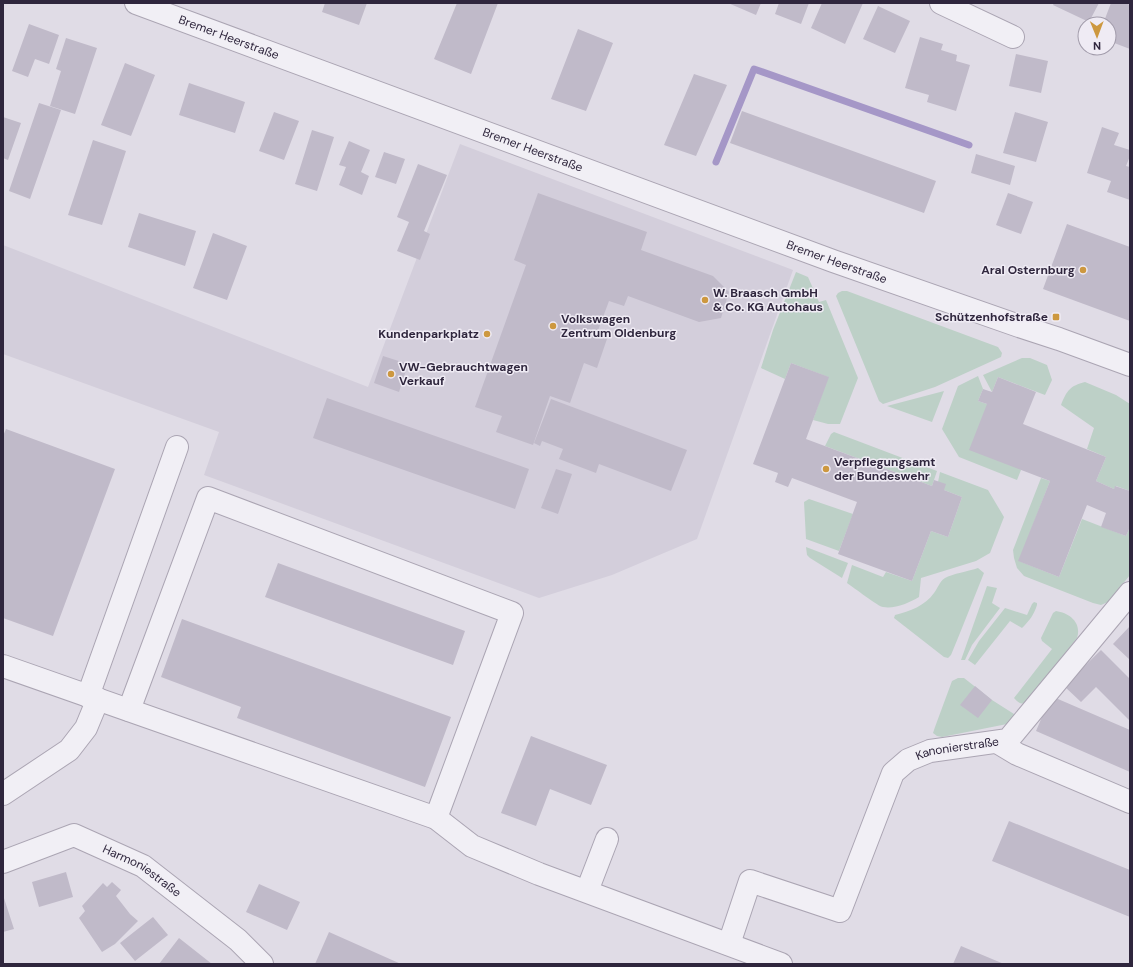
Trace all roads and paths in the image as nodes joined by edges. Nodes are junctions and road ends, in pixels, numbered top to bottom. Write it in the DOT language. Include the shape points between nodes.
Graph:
graph roads {
  1 [pos="136,3"];
  2 [pos="941,3"];
  3 [pos="1013,37"];
  4 [pos="1130,365"];
  5 [pos="178,447"];
  6 [pos="1130,593"];
  7 [pos="3,666"];
  8 [pos="93,697"];
  9 [pos="128,710"];
  10 [pos="997,742"];
  11 [pos="3,794"];
  12 [pos="1130,802"];
  13 [pos="436,818"];
  14 [pos="607,839"];
  15 [pos="3,862"];
  16 [pos="587,891"];
  17 [pos="729,944"];
  18 [pos="262,964"];
  19 [pos="782,964"];
  1 -- 4 [label="street, Bremer Heerstraße" via="833,261"];
  2 -- 3 [label="street"];
  5 -- 8 [label="street"];
  6 -- 10 [label="street, Kanonierstraße" via="1008,740"];
  7 -- 8 [label="street"];
  8 -- 9 [label="street"];
  8 -- 11 [label="street" via="86,728 69,750"];
  9 -- 13 [label="street"];
  9 -- 13 [label="street" via="208,498 512,613"];
  10 -- 12 [label="street" via="1018,754"];
  10 -- 17 [label="street, Kanonierstraße" via="930,751 908,760 893,773 840,910 750,881"];
  13 -- 16 [label="street" via="472,846"];
  14 -- 16 [label="street"];
  15 -- 18 [label="street, Harmoniestraße" via="74,834 143,866 238,940"];
  16 -- 17 [label="street"];
  17 -- 19 [label="street"];
}
